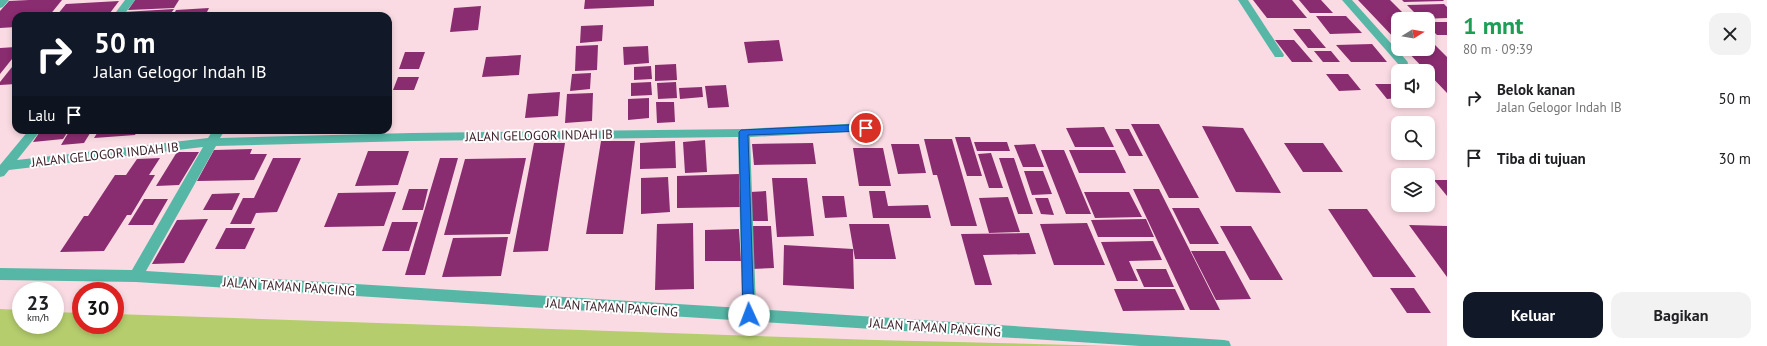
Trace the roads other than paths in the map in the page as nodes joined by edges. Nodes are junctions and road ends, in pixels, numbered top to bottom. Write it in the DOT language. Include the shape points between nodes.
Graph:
graph roads {
  1 [pos="4,0"];
  2 [pos="130,0"];
  3 [pos="1243,0"];
  4 [pos="1347,0"];
  5 [pos="0,5"];
  6 [pos="121,12"];
  7 [pos="1279,55"];
  8 [pos="1403,63"];
  9 [pos="866,128"];
  10 [pos="744,132"];
  11 [pos="32,134"];
  12 [pos="217,134"];
  13 [pos="213,142"];
  14 [pos="3,169"];
  15 [pos="0,274"];
  16 [pos="136,276"];
  17 [pos="749,315"];
  18 [pos="1146,343"];
  19 [pos="1224,346"];
  1 -- 5 [label="street"];
  2 -- 6 [label="street"];
  3 -- 7 [label="street"];
  4 -- 8 [label="street"];
  9 -- 10 [label="street, JALAN GELOGOR INDAH IB"];
  10 -- 13 [label="street, JALAN GELOGOR INDAH IB"];
  10 -- 17 [label="street"];
  11 -- 14 [label="street"];
  12 -- 13 [label="street"];
  13 -- 14 [label="street, JALAN GELOGOR INDAH IB"];
  13 -- 16 [label="street"];
  15 -- 16 [label="street, JALAN TAMAN PANCING"];
  16 -- 17 [label="street, JALAN TAMAN PANCING"];
  17 -- 18 [label="street, JALAN TAMAN PANCING"];
  18 -- 19 [label="street, JALAN TAMAN PANCING"];
}
